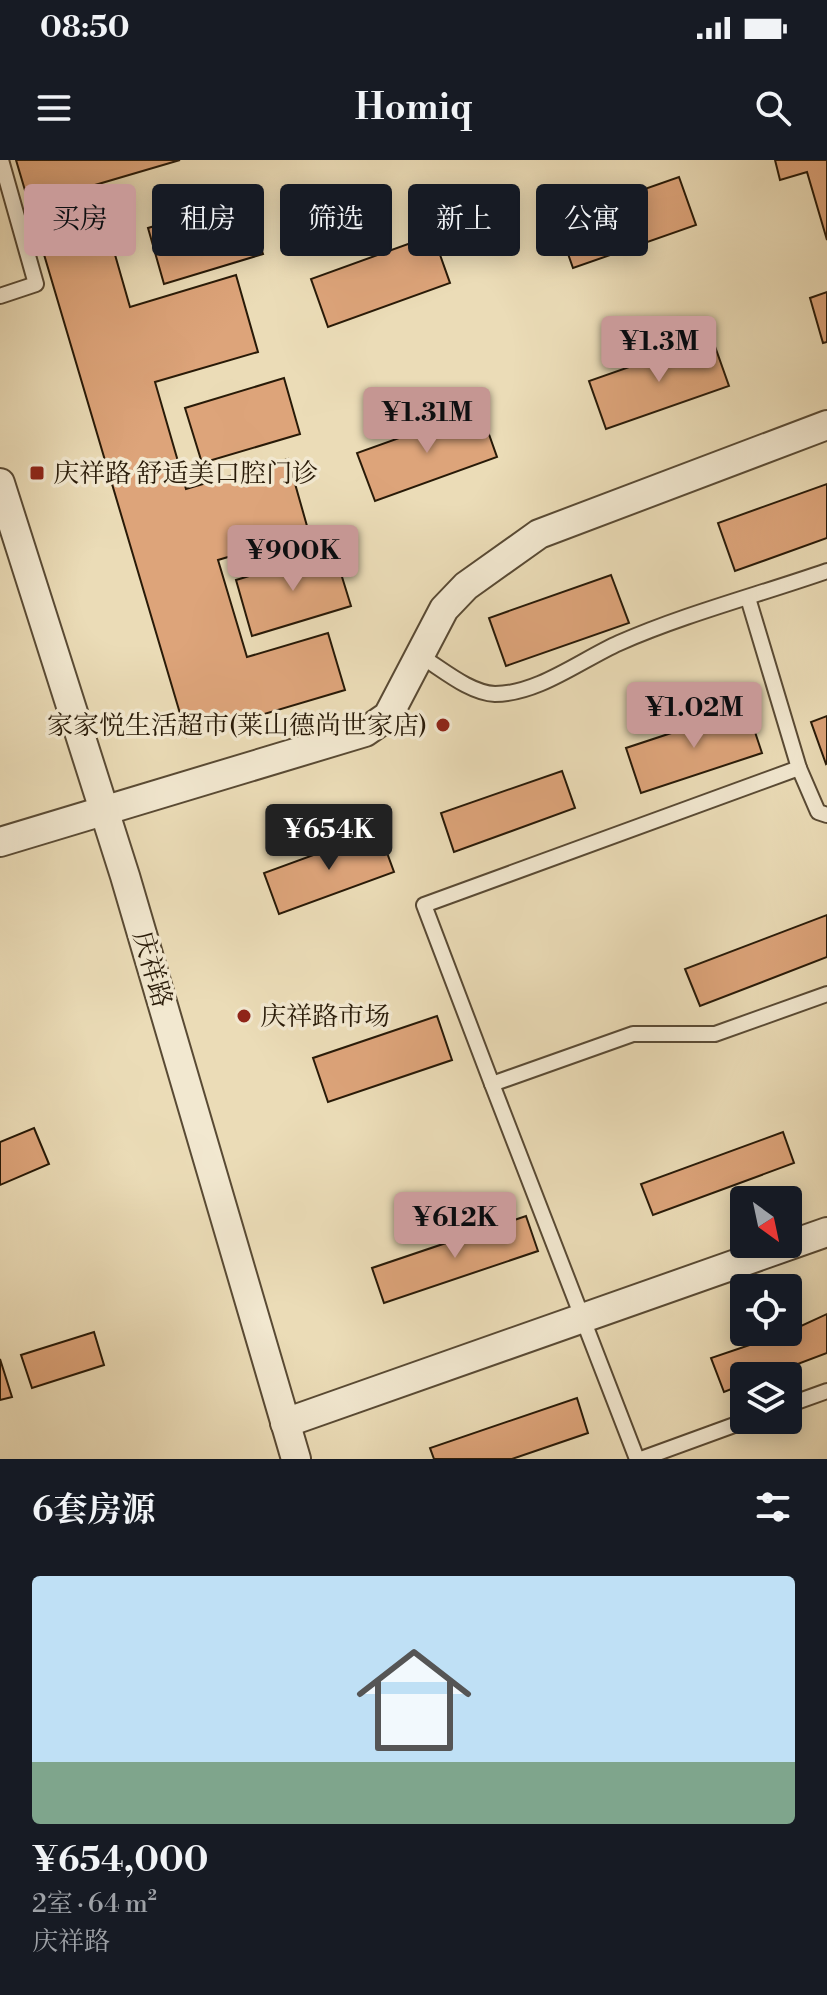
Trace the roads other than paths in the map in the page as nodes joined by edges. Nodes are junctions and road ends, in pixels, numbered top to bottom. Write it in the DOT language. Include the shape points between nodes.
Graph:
graph roads {
  1 [pos="1,160"];
  2 [pos="0,296"];
  3 [pos="827,425"];
  4 [pos="0,483"];
  5 [pos="827,571"];
  6 [pos="748,598"];
  7 [pos="419,655"];
  8 [pos="799,768"];
  9 [pos="104,810"];
  10 [pos="827,815"];
  11 [pos="0,842"];
  12 [pos="827,994"];
  13 [pos="492,1084"];
  14 [pos="827,1232"];
  15 [pos="584,1318"];
  16 [pos="827,1391"];
  17 [pos="802,1400"];
  18 [pos="285,1423"];
  19 [pos="730,1426"];
  20 [pos="296,1459"];
  21 [pos="639,1459"];
  1 -- 2 [label="lane" via="36,284"];
  3 -- 7 [label="street" via="539,534 466,586 444,609"];
  4 -- 9 [label="street, 庆祥路"];
  5 -- 6 [label="lane"];
  6 -- 7 [label="lane" via="619,643 506,693 473,687"];
  6 -- 8 [label="lane"];
  7 -- 9 [label="street" via="388,716 365,732"];
  8 -- 10 [label="lane" via="818,812"];
  8 -- 13 [label="lane" via="424,905"];
  9 -- 11 [label="street"];
  9 -- 18 [label="street, 庆祥路"];
  12 -- 13 [label="lane" via="715,1034 633,1034"];
  13 -- 15 [label="lane"];
  14 -- 15 [label="street"];
  15 -- 18 [label="street"];
  15 -- 21 [label="lane"];
  16 -- 17 [label="lane"];
  18 -- 20 [label="street, 庆祥路"];
  19 -- 21 [label="lane"];
}
